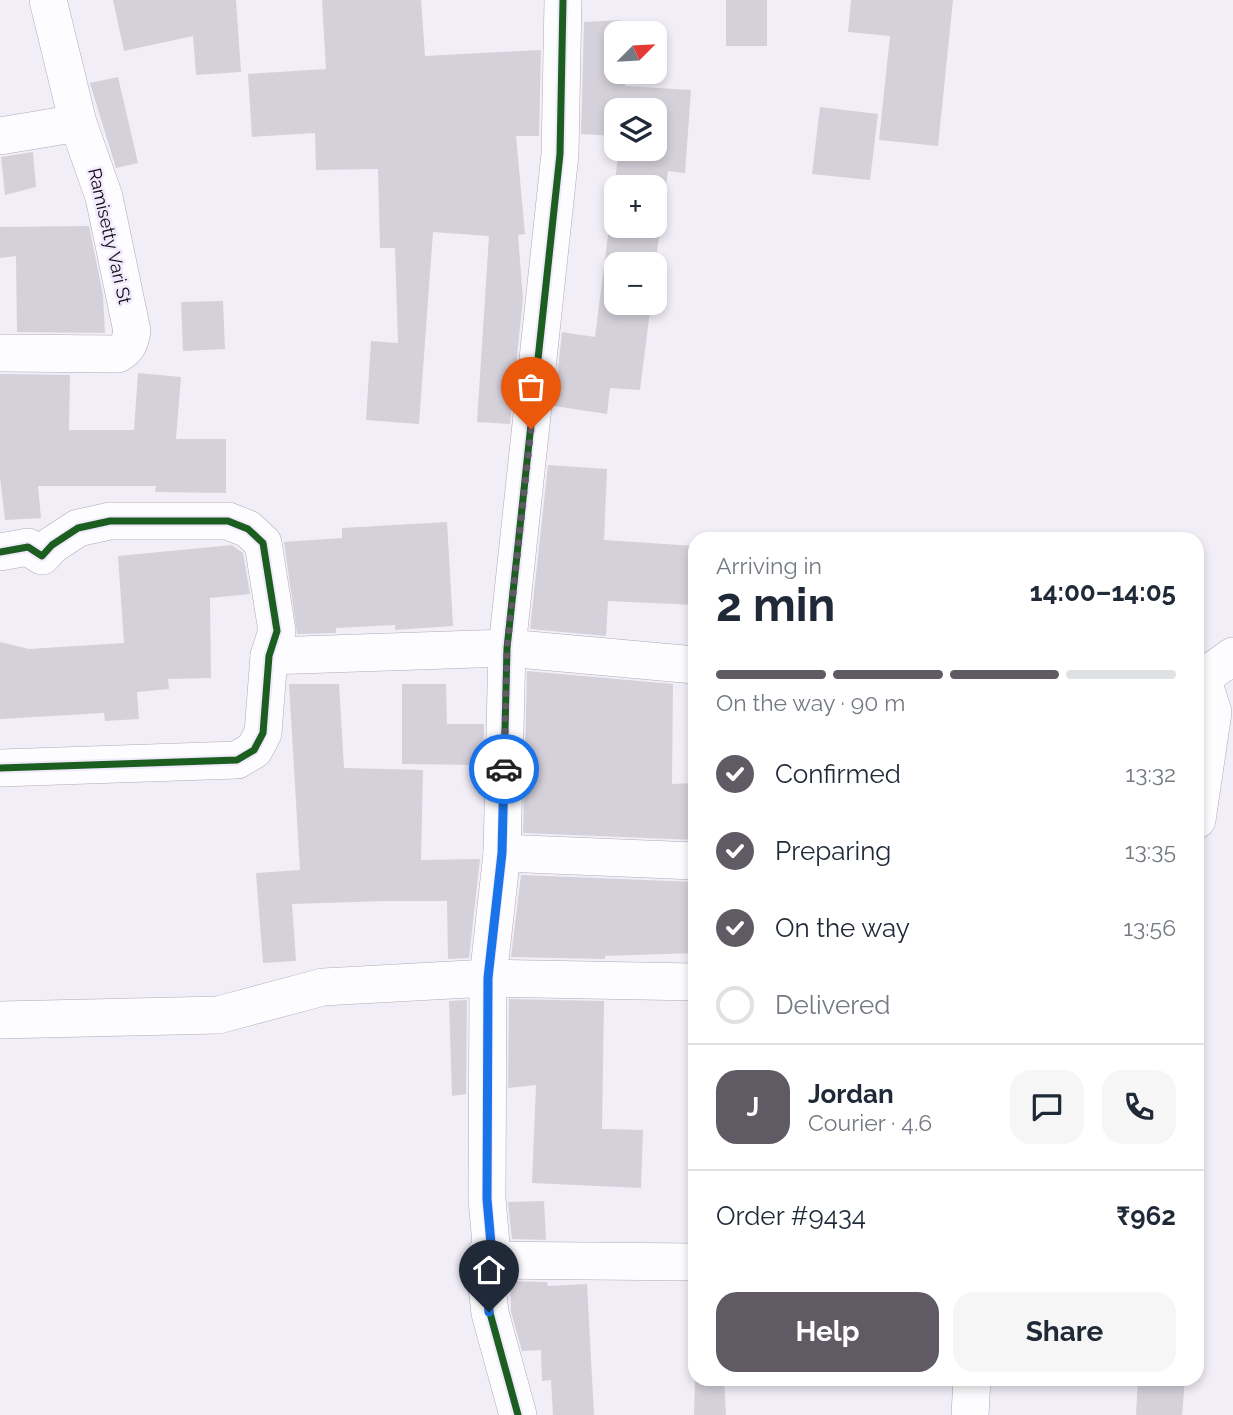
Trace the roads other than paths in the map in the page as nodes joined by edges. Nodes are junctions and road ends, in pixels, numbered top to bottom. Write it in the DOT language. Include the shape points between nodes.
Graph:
graph roads {
  1 [pos="48,0"];
  2 [pos="563,0"];
  3 [pos="79,123"];
  4 [pos="0,136"];
  5 [pos="0,353"];
  6 [pos="0,552"];
  7 [pos="507,648"];
  8 [pos="269,656"];
  9 [pos="1233,656"];
  10 [pos="688,664"];
  11 [pos="1204,677"];
  12 [pos="0,768"];
  13 [pos="502,853"];
  14 [pos="688,862"];
  15 [pos="488,978"];
  16 [pos="688,982"];
  17 [pos="0,1020"];
  18 [pos="484,1260"];
  19 [pos="688,1262"];
  20 [pos="972,1386"];
  21 [pos="518,1415"];
  22 [pos="970,1415"];
  1 -- 3 [label="street, Ramisetty Vari St"];
  2 -- 7 [label="street" via="560,155"];
  3 -- 4 [label="street"];
  3 -- 5 [label="street, Ramisetty Vari St" via="104,197 132,331 130,341 118,354"];
  6 -- 8 [label="street" via="28,547 42,556 78,528 110,521 228,521 248,529 263,543 277,631"];
  7 -- 8 [label="street"];
  7 -- 10 [label="street"];
  7 -- 13 [label="street"];
  8 -- 12 [label="street" via="263,733 254,750 237,760"];
  9 -- 11 [label="street"];
  13 -- 14 [label="street"];
  13 -- 15 [label="street"];
  15 -- 16 [label="street"];
  15 -- 17 [label="street" via="323,987 218,1015"];
  15 -- 18 [label="street" via="491,1244"];
  18 -- 19 [label="street"];
  18 -- 21 [label="street" via="489,1312"];
  20 -- 22 [label="street"];
}
